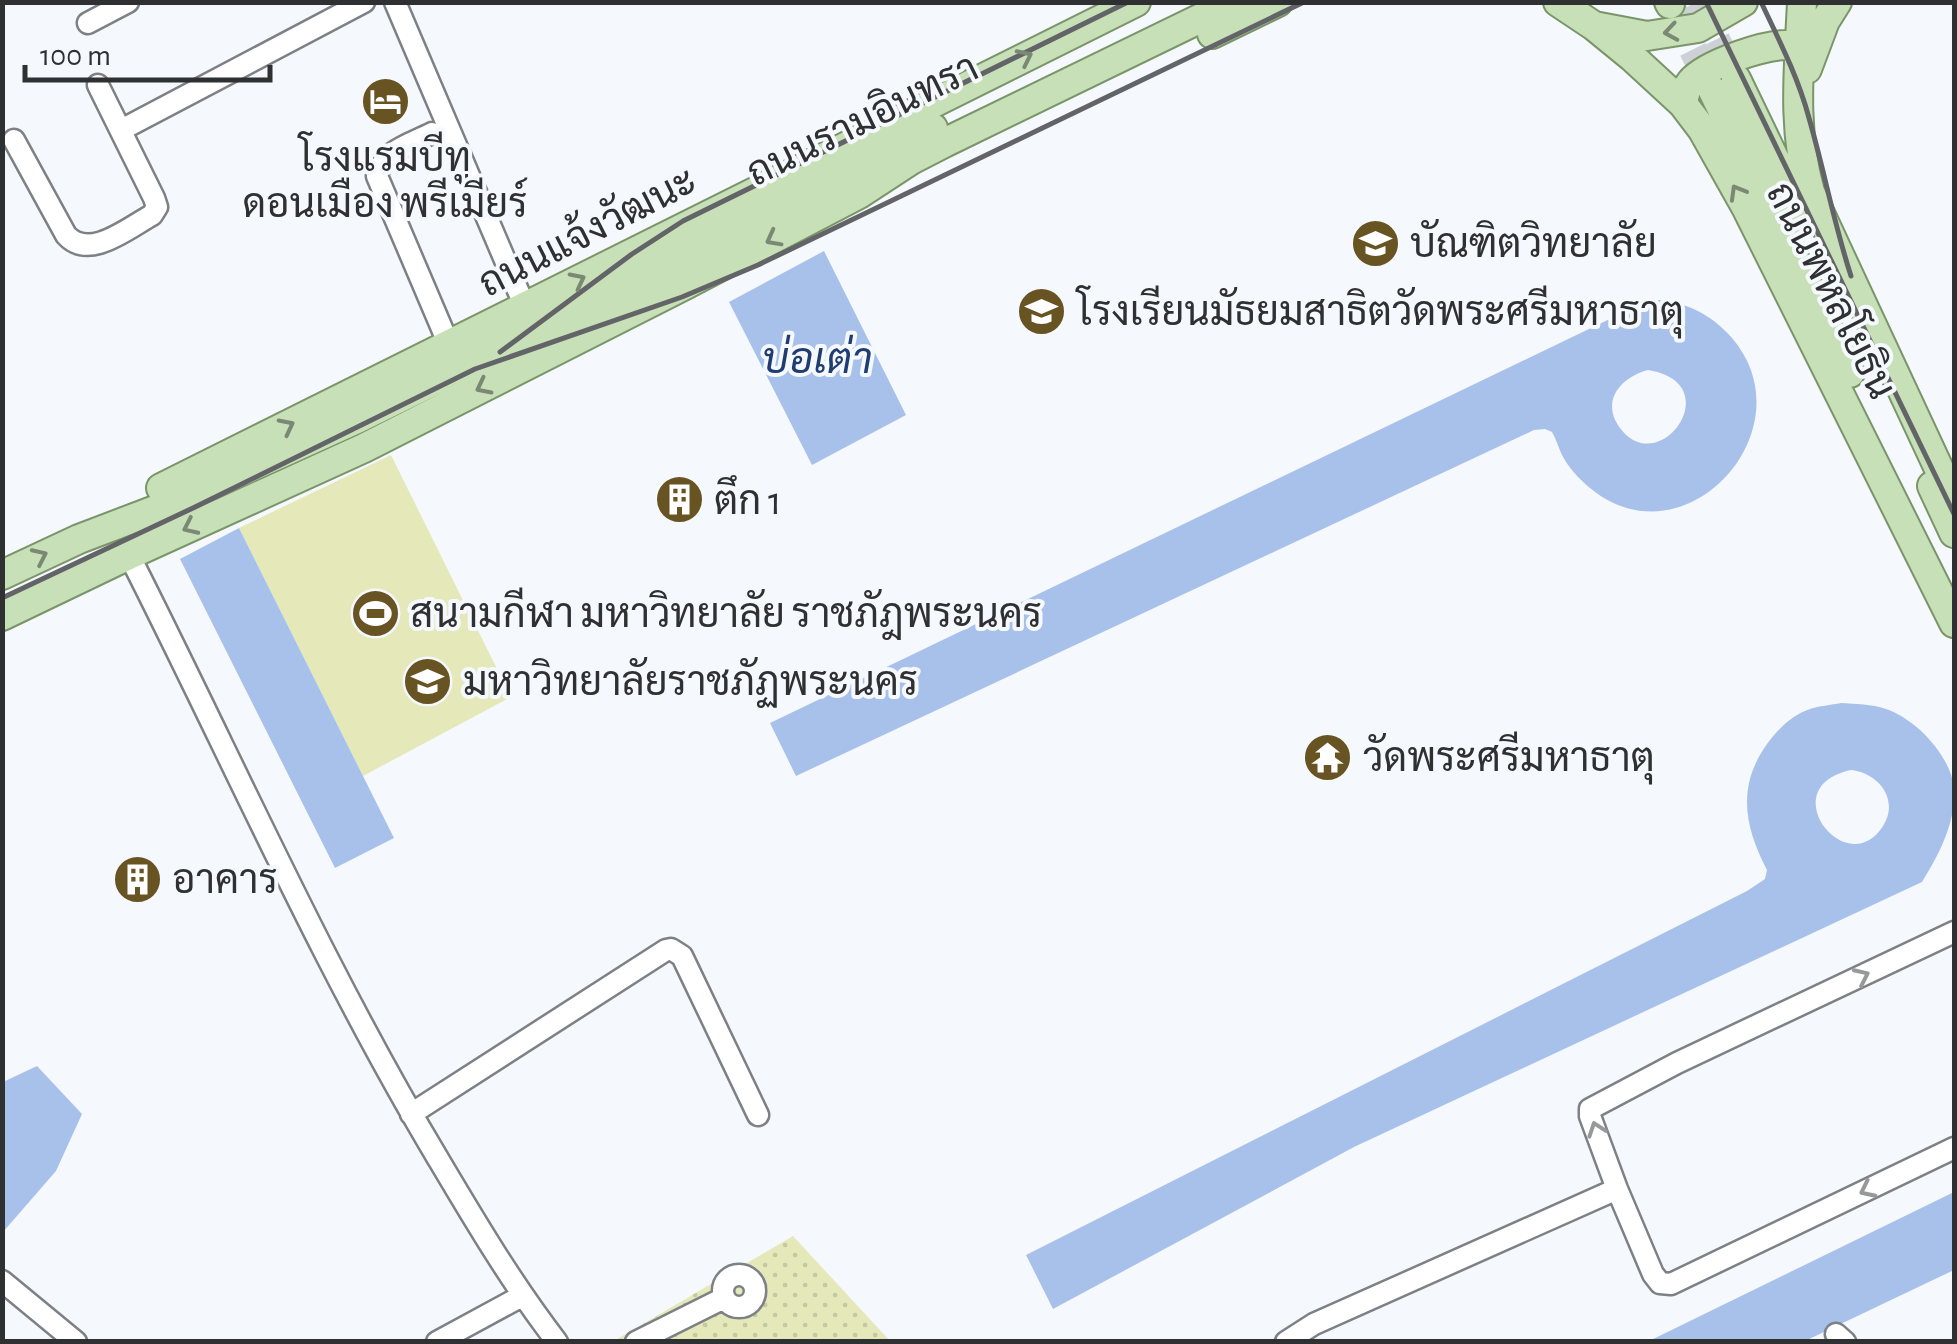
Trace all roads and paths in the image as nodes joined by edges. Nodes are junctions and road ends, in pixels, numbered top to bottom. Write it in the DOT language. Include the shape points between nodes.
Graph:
graph roads {
  1 [pos="128,2"];
  2 [pos="364,2"];
  3 [pos="395,2"];
  4 [pos="1136,2"];
  5 [pos="1190,2"];
  6 [pos="1234,2"];
  7 [pos="1278,2"];
  8 [pos="1558,2"];
  9 [pos="1743,2"];
  10 [pos="1802,2"];
  11 [pos="1837,2"];
  12 [pos="88,23"];
  13 [pos="1594,26"];
  14 [pos="1800,54"];
  15 [pos="98,84"];
  16 [pos="1683,104"];
  17 [pos="1796,104"];
  18 [pos="121,130"];
  19 [pos="432,133"];
  20 [pos="14,140"];
  21 [pos="859,194"];
  22 [pos="525,307"];
  23 [pos="449,345"];
  24 [pos="357,419"];
  25 [pos="1954,501"];
  26 [pos="1954,533"];
  27 [pos="79,538"];
  28 [pos="129,555"];
  29 [pos="2,575"];
  30 [pos="1954,587"];
  31 [pos="2,616"];
  32 [pos="1954,623"];
  33 [pos="1954,932"];
  34 [pos="411,1114"];
  35 [pos="758,1115"];
  36 [pos="1954,1148"];
  37 [pos="1617,1188"];
  38 [pos="2,1281"];
  39 [pos="522,1296"];
  40 [pos="724,1298"];
  41 [pos="76,1342"];
  42 [pos="437,1342"];
  43 [pos="557,1342"];
  44 [pos="636,1342"];
  45 [pos="1286,1342"];
  1 -- 12 [label="street"];
  2 -- 18 [label="street"];
  3 -- 22 [label="street"];
  22 -- 4 [label="main road, ถนนแจ้งวัฒนะ, one-way"];
  5 -- 24 [label="main road, ถนนรามอินทรา"];
  6 -- 21 [label="main road" via="944,143"];
  7 -- 21 [label="main road" via="917,175"];
  8 -- 13 [label="main road, ถนนพหลโยธิน"];
  9 -- 13 [label="main road, one-way" via="1698,28 1647,36"];
  10 -- 14 [label="main road, ถนนพหลโยธิน"];
  11 -- 17 [label="main road"];
  13 -- 16 [label="main road, ถนนพหลโยธิน"];
  14 -- 16 [label="main road" via="1784,43 1758,48 1700,74"];
  14 -- 17 [label="main road, ถนนพหลโยธิน"];
  15 -- 18 [label="street"];
  32 -- 16 [label="main road, ถนนพหลโยธิน, one-way" via="1747,209"];
  17 -- 25 [label="main road, ถนนพหลโยธิน" via="1810,192"];
  18 -- 20 [label="street" via="156,207 99,243 82,246 66,235"];
  19 -- 23 [label="street" via="386,156 377,176"];
  21 -- 28 [label="main road, one-way" via="364,448"];
  22 -- 23 [label="main road, ถนนแจ้งวัฒนะ"];
  27 -- 23 [label="main road, ถนนแจ้งวัฒนะ, one-way" via="152,492"];
  24 -- 27 [label="main road, ถนนแจ้งวัฒนะ" via="163,508"];
  26 -- 30 [label="main road, ถนนพหลโยธิน" via="1725,85"];
  29 -- 27 [label="main road, ถนนแจ้งวัฒนะ, one-way"];
  28 -- 31 [label="main road"];
  28 -- 34 [label="street"];
  37 -- 33 [label="street, one-way" via="1590,1116 1596,1103"];
  34 -- 35 [label="street" via="672,949 682,956"];
  34 -- 39 [label="street"];
  36 -- 37 [label="street, one-way" via="1671,1284 1654,1274"];
  37 -- 45 [label="street"];
  38 -- 41 [label="street"];
  39 -- 42 [label="street"];
  39 -- 43 [label="street"];
  40 -- 44 [label="street"];
}
